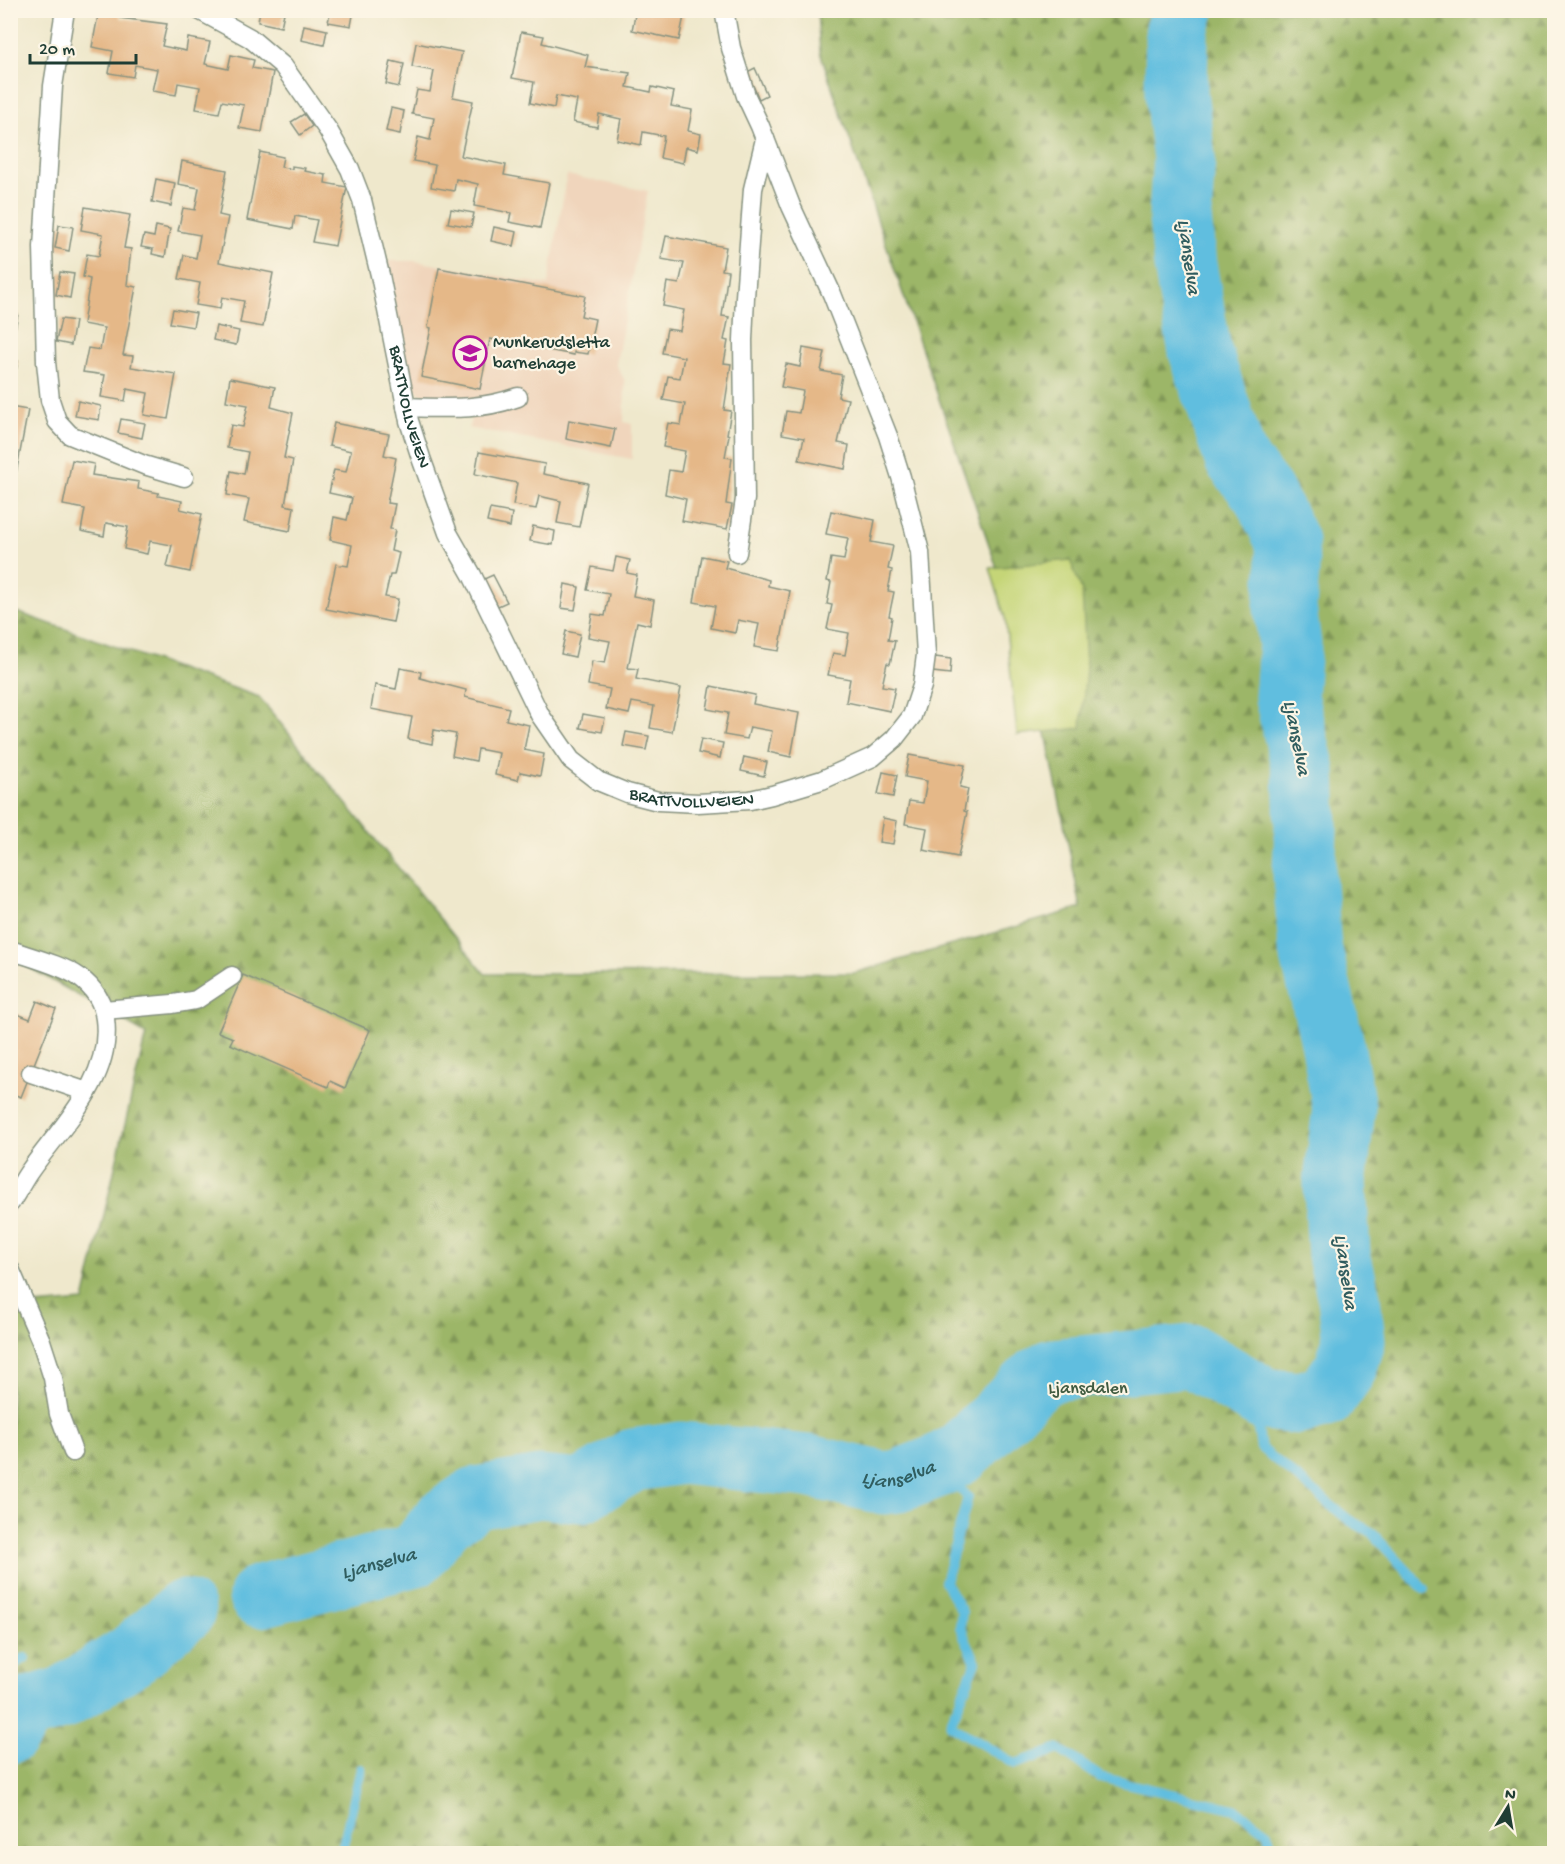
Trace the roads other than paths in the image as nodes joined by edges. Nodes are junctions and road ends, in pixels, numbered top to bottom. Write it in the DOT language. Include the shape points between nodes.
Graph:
graph roads {
  1 [pos="65,10"];
  2 [pos="199,10"];
  3 [pos="724,10"];
  4 [pos="765,139"];
  5 [pos="518,397"];
  6 [pos="406,407"];
  7 [pos="184,477"];
  8 [pos="737,553"];
  9 [pos="10,950"];
  10 [pos="231,976"];
  11 [pos="104,1010"];
  12 [pos="31,1073"];
  13 [pos="87,1092"];
  14 [pos="10,1203"];
  15 [pos="10,1269"];
  16 [pos="73,1452"];
  1 -- 7 [label="lane" via="53,86 43,247 50,400 57,421 70,435"];
  2 -- 6 [label="lane, BRATTVOLLVEIEN" via="250,38 283,66 350,169 381,275"];
  3 -- 4 [label="lane, BRATTVOLLVEIEN" via="737,69"];
  4 -- 6 [label="lane, BRATTVOLLVEIEN" via="888,436 920,552 926,655 922,686 912,716 873,757 822,780 772,795 720,802 658,801 627,793 583,770 571,760 540,715 448,533"];
  4 -- 8 [label="lane" via="753,189 745,297 745,499"];
  5 -- 6 [label="lane" via="471,408"];
  9 -- 11 [label="lane" via="78,976 98,995"];
  10 -- 11 [label="lane" via="196,1000"];
  11 -- 13 [label="lane" via="104,1051"];
  12 -- 13 [label="lane"];
  13 -- 14 [label="lane"];
  15 -- 16 [label="lane" via="41,1341"];
}
